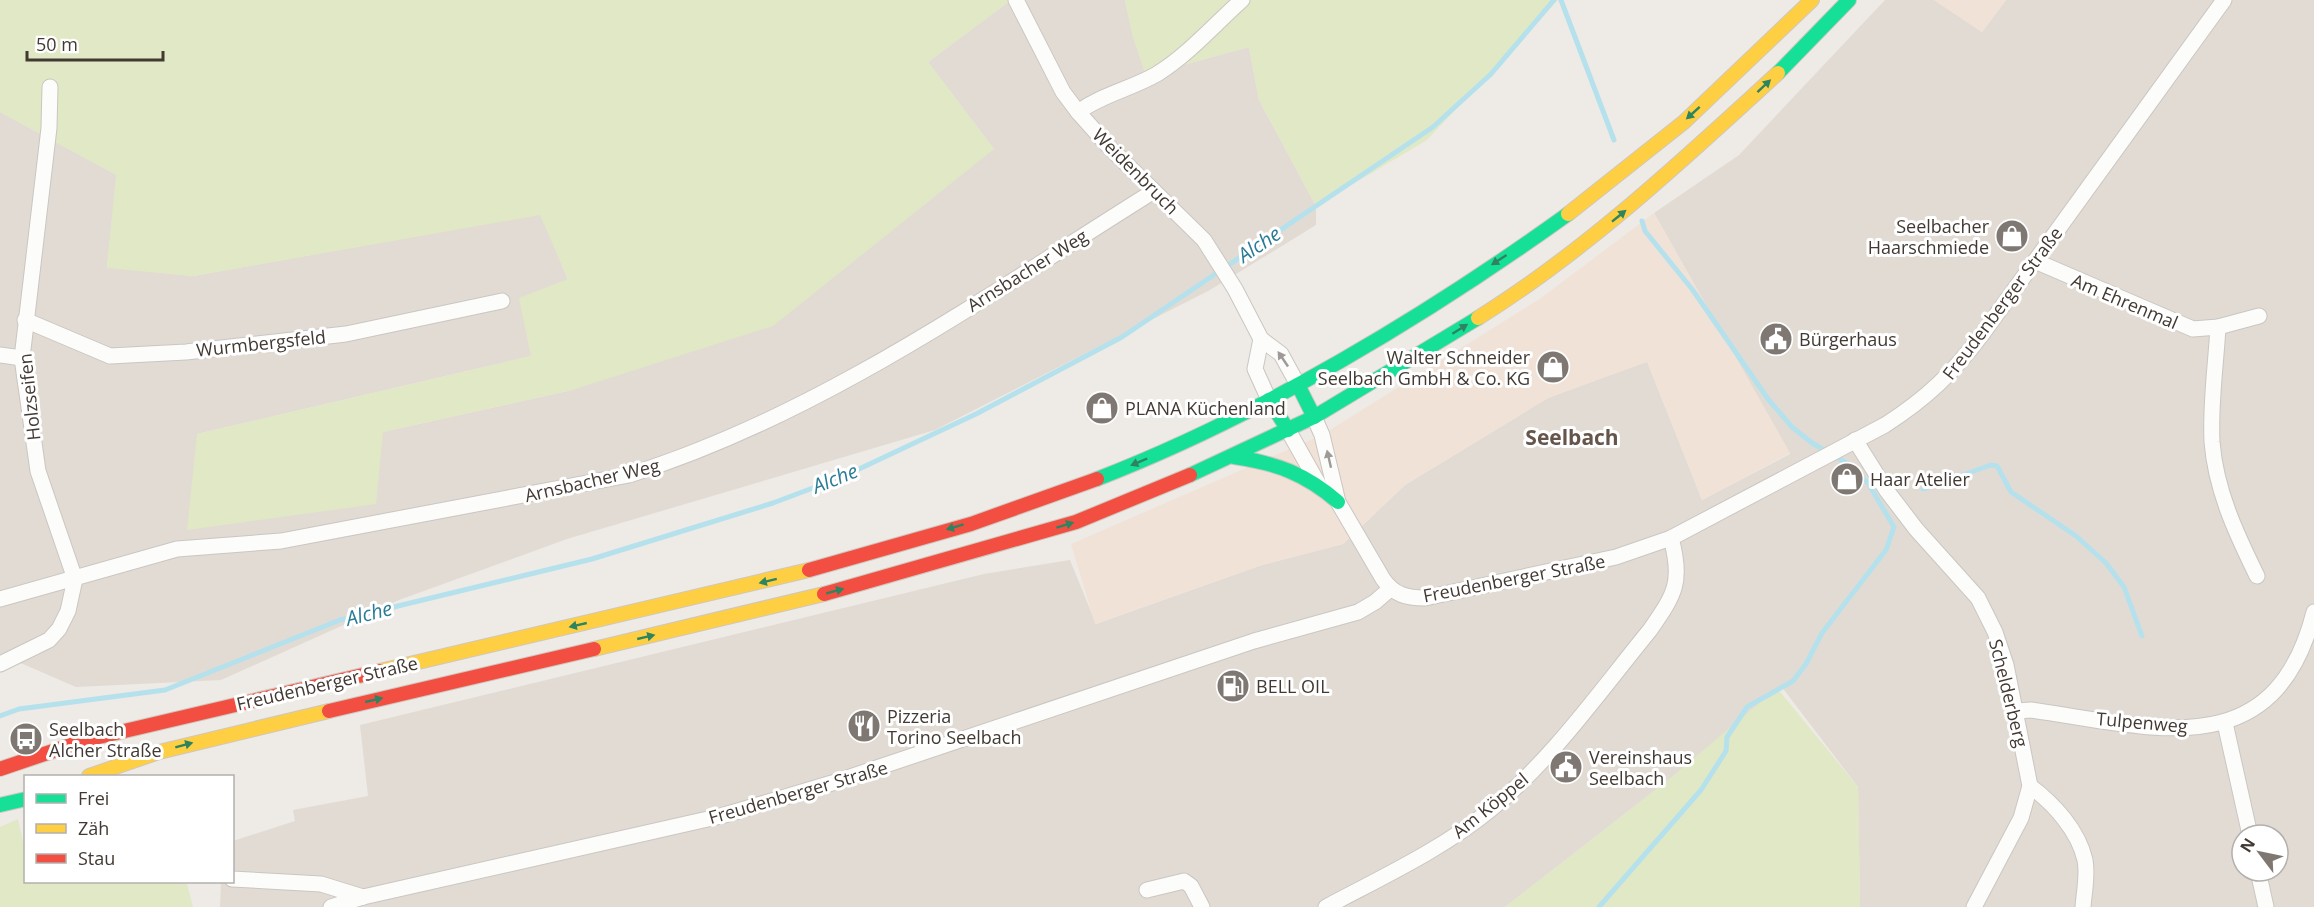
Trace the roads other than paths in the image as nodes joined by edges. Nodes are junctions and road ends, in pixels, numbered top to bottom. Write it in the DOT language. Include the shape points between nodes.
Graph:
graph roads {
  1 [pos="1016,0"];
  2 [pos="1242,0"];
  3 [pos="1812,0"];
  4 [pos="1849,0"];
  5 [pos="2224,0"];
  6 [pos="50,87"];
  7 [pos="1078,112"];
  8 [pos="1154,191"];
  9 [pos="2035,261"];
  10 [pos="502,301"];
  11 [pos="2259,316"];
  12 [pos="25,320"];
  13 [pos="2218,327"];
  14 [pos="1261,339"];
  15 [pos="0,355"];
  16 [pos="22,358"];
  17 [pos="1298,385"];
  18 [pos="1269,400"];
  19 [pos="1314,417"];
  20 [pos="1288,430"];
  21 [pos="1855,440"];
  22 [pos="1234,456"];
  23 [pos="1319,485"];
  24 [pos="1338,502"];
  25 [pos="1671,538"];
  26 [pos="2257,576"];
  27 [pos="75,579"];
  28 [pos="1390,589"];
  29 [pos="0,599"];
  30 [pos="2314,612"];
  31 [pos="0,664"];
  32 [pos="2017,711"];
  33 [pos="2225,723"];
  34 [pos="0,769"];
  35 [pos="95,775"];
  36 [pos="2030,786"];
  37 [pos="24,799"];
  38 [pos="0,805"];
  39 [pos="2247,823"];
  40 [pos="234,879"];
  41 [pos="2261,883"];
  42 [pos="1146,890"];
  43 [pos="363,897"];
  44 [pos="331,907"];
  45 [pos="1202,907"];
  46 [pos="1326,907"];
  47 [pos="1974,907"];
  48 [pos="2083,907"];
  49 [pos="2266,907"];
  1 -- 7 [label="street, Weidenbruch" via="1063,92"];
  2 -- 7 [label="street" via="1160,72 1096,99"];
  3 -- 17 [label="main road, Freudenberger Straße, one-way" via="1686,120 1593,195 1394,329"];
  19 -- 4 [label="main road, Freudenberger Straße, one-way" via="1423,352 1570,255 1704,141"];
  5 -- 9 [label="street, Freudenberger Straße"];
  6 -- 12 [label="street, Holzseifen" via="49,128"];
  7 -- 8 [label="street, Weidenbruch"];
  8 -- 14 [label="street, Weidenbruch" via="1191,224 1228,276"];
  8 -- 27 [label="street, Arnsbacher Weg" via="867,369 796,408 670,462 629,475 281,540 177,549"];
  9 -- 13 [label="street, Am Ehrenmal" via="2193,329"];
  9 -- 21 [label="street, Freudenberger Straße" via="1943,382 1916,405"];
  10 -- 12 [label="street, Wurmbergsfeld" via="346,334 186,352 110,356"];
  11 -- 13 [label="street, Am Ehrenmal"];
  12 -- 16 [label="street, Holzseifen"];
  13 -- 26 [label="street" via="2212,441 2230,521"];
  17 -- 14 [label="street, Weidenbruch, one-way" via="1281,354"];
  14 -- 18 [label="street" via="1255,369"];
  15 -- 16 [label="street"];
  16 -- 27 [label="street, Holzseifen" via="38,471"];
  17 -- 18 [label="main road, Freudenberger Straße"];
  17 -- 19 [label="main road"];
  18 -- 20 [label="main road"];
  18 -- 34 [label="main road, Freudenberger Straße, one-way" via="1115,472 868,553 772,580 152,725"];
  19 -- 20 [label="main road, Freudenberger Straße"];
  24 -- 19 [label="street, one-way"];
  20 -- 22 [label="main road, Freudenberger Straße"];
  20 -- 23 [label="street"];
  21 -- 25 [label="street, Freudenberger Straße"];
  21 -- 32 [label="street, Schelderberg" via="1916,529 1978,598 1995,632"];
  22 -- 23 [label="main road" via="1275,463"];
  35 -- 22 [label="main road, Freudenberger Straße, one-way" via="227,734 778,607 873,581 1076,522"];
  23 -- 24 [label="main road"];
  24 -- 28 [label="street"];
  25 -- 28 [label="street, Freudenberger Straße" via="1616,557 1425,598 1410,598"];
  25 -- 46 [label="street, Am Köppel" via="1679,565 1676,585 1666,607 1538,765 1490,810 1457,834"];
  27 -- 29 [label="street, Arnsbacher Weg"];
  27 -- 31 [label="street" via="68,611 49,640"];
  28 -- 43 [label="street, Freudenberger Straße" via="1358,612 1254,641 832,783 721,816"];
  30 -- 33 [label="street, Tulpenweg" via="2303,650 2283,683 2262,705"];
  32 -- 33 [label="street, Tulpenweg" via="2167,727"];
  32 -- 36 [label="street, Schelderberg"];
  33 -- 39 [label="street"];
  36 -- 47 [label="street, Schelderberg" via="2021,818"];
  36 -- 48 [label="street" via="2060,814 2077,841 2085,861"];
  37 -- 38 [label="main road"];
  40 -- 43 [label="street, Freudenberger Straße" via="321,884"];
  41 -- 49 [label="street"];
  42 -- 45 [label="street" via="1184,881"];
  43 -- 44 [label="street, Freudenberger Straße"];
}
